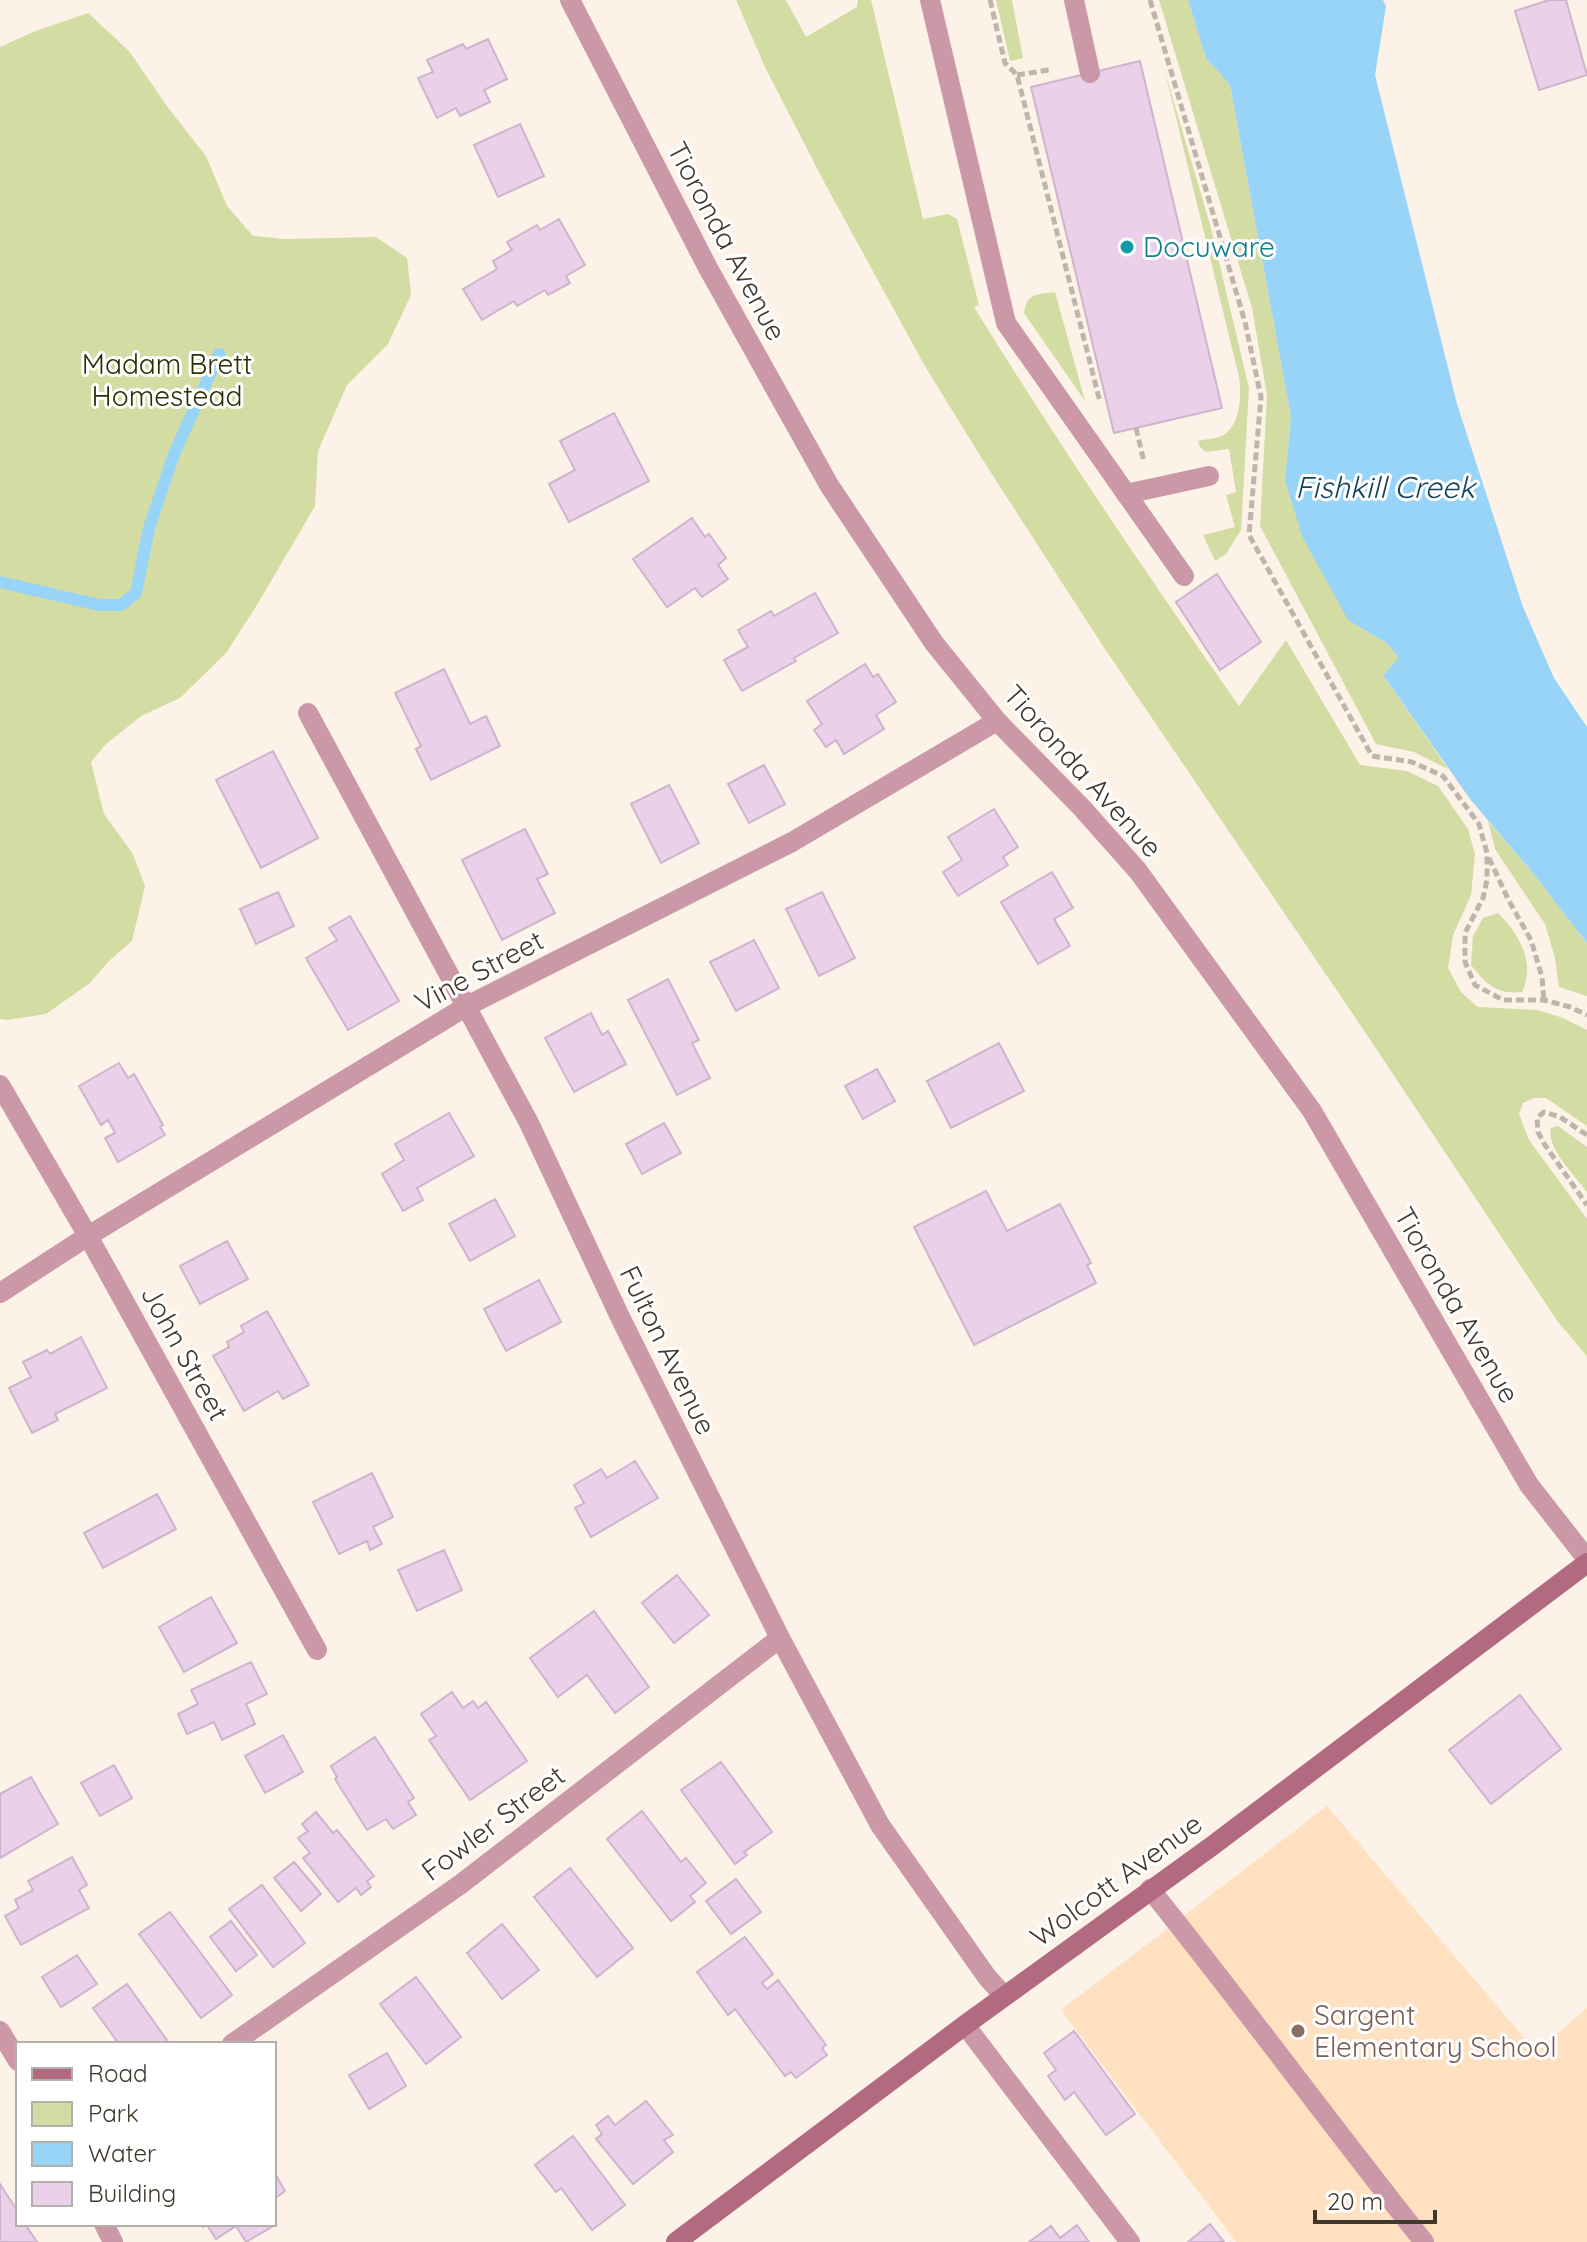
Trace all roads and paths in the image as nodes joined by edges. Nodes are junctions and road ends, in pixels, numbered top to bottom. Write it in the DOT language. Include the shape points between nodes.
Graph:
graph roads {
  1 [pos="570,0"];
  2 [pos="930,0"];
  3 [pos="990,0"];
  4 [pos="1074,0"];
  5 [pos="1150,0"];
  6 [pos="1049,70"];
  7 [pos="1090,73"];
  8 [pos="1017,75"];
  9 [pos="1104,414"];
  10 [pos="1136,428"];
  11 [pos="1135,458"];
  12 [pos="1209,476"];
  13 [pos="1126,494"];
  14 [pos="1184,576"];
  15 [pos="308,713"];
  16 [pos="997,721"];
  17 [pos="1487,853"];
  18 [pos="1544,1000"];
  19 [pos="467,1006"];
  20 [pos="1587,1015"];
  21 [pos="0,1085"];
  22 [pos="1587,1135"];
  23 [pos="1587,1205"];
  24 [pos="88,1236"];
  25 [pos="0,1293"];
  26 [pos="1587,1561"];
  27 [pos="780,1638"];
  28 [pos="317,1650"];
  29 [pos="1150,1889"];
  30 [pos="1004,1996"];
  31 [pos="965,2025"];
  32 [pos="0,2031"];
  33 [pos="235,2042"];
  34 [pos="16,2058"];
  35 [pos="676,2242"];
  36 [pos="1130,2242"];
  37 [pos="1424,2242"];
  1 -- 16 [label="street, Tioronda Avenue" via="708,268 829,485 934,643"];
  2 -- 13 [label="street" via="1006,323"];
  3 -- 8 [label="path" via="1005,63"];
  4 -- 7 [label="street"];
  5 -- 17 [label="path" via="1245,322 1261,397 1249,535 1372,756 1412,762 1443,776 1479,824"];
  6 -- 8 [label="path"];
  8 -- 9 [label="path"];
  10 -- 11 [label="path" via="1144,463"];
  12 -- 13 [label="street"];
  13 -- 14 [label="street"];
  15 -- 19 [label="street, Fulton Avenue"];
  16 -- 19 [label="street, Vine Street" via="792,842"];
  16 -- 26 [label="street, Tioronda Avenue" via="1138,871 1303,1098 1529,1485"];
  17 -- 18 [label="path" via="1531,940"];
  17 -- 18 [label="path" via="1483,898 1465,933 1465,962 1475,985 1503,1000"];
  18 -- 20 [label="path"];
  19 -- 24 [label="street, Vine Street"];
  19 -- 27 [label="street, Fulton Avenue"];
  21 -- 24 [label="street, John Street"];
  22 -- 23 [label="path" via="1560,1117 1544,1112 1537,1118 1545,1145"];
  24 -- 25 [label="street, Vine Street"];
  24 -- 28 [label="street, John Street"];
  26 -- 29 [label="main road, Wolcott Avenue"];
  27 -- 30 [label="street, Fulton Avenue" via="880,1825"];
  27 -- 33 [label="street, Fowler Street" via="461,1884"];
  29 -- 30 [label="main road, Wolcott Avenue"];
  29 -- 37 [label="street"];
  30 -- 31 [label="main road, Wolcott Avenue"];
  31 -- 35 [label="main road, Wolcott Avenue"];
  31 -- 36 [label="street"];
  32 -- 34 [label="street"];
}
